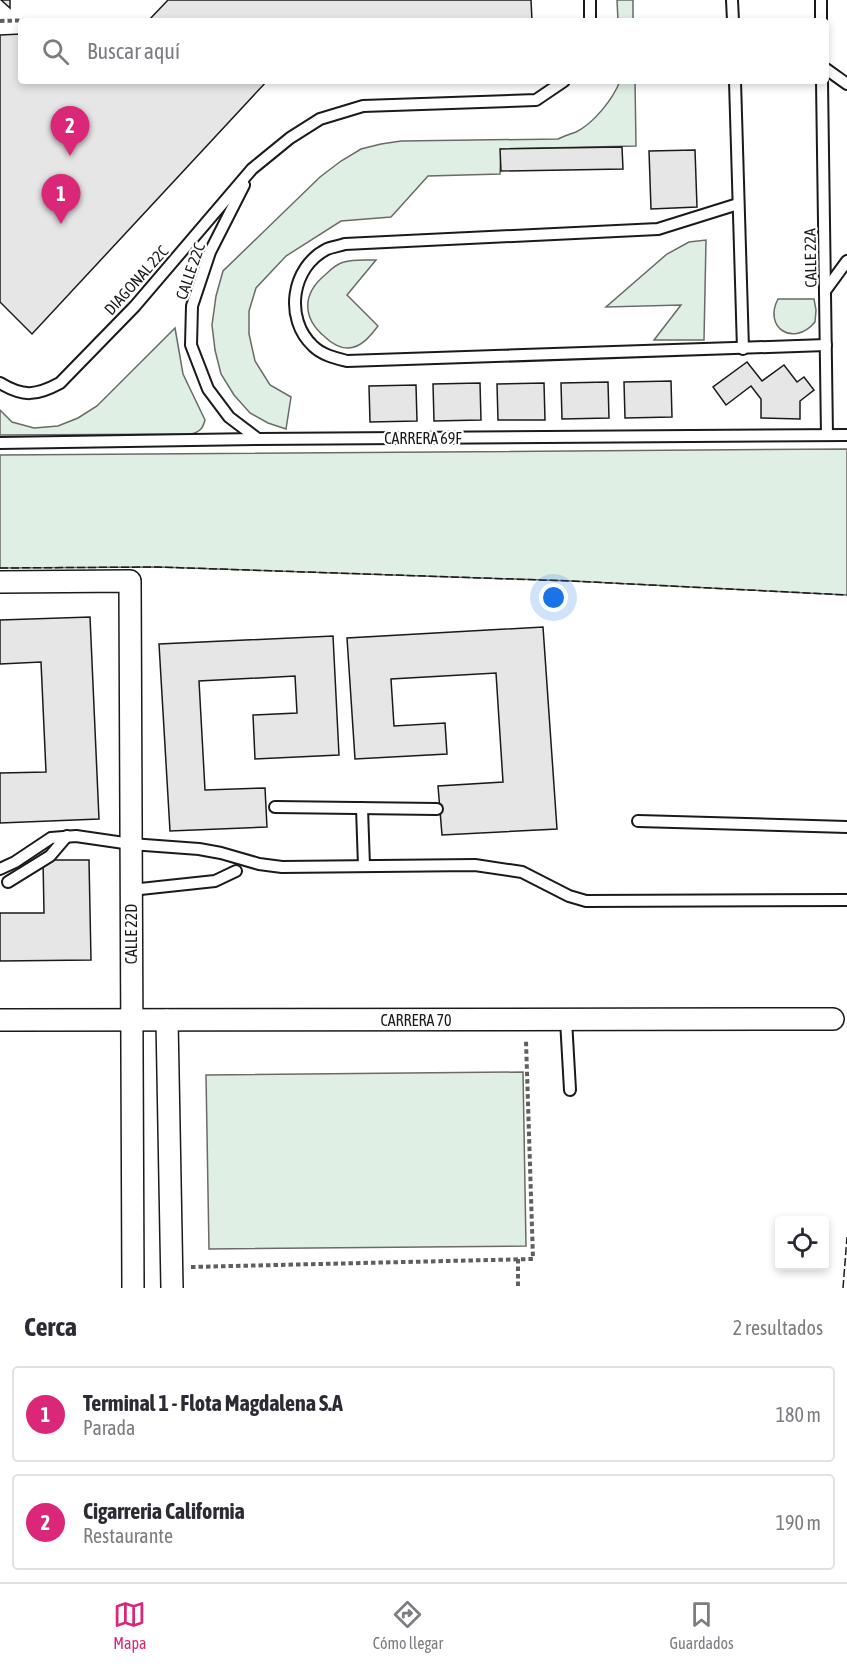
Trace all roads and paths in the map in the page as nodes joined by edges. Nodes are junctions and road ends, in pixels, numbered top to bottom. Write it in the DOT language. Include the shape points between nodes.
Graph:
graph roads {
  1 [pos="590,0"];
  2 [pos="732,0"];
  3 [pos="821,0"];
  4 [pos="590,18"];
  5 [pos="733,18"];
  6 [pos="821,18"];
  7 [pos="18,20"];
  8 [pos="0,21"];
  9 [pos="829,71"];
  10 [pos="560,84"];
  11 [pos="735,84"];
  12 [pos="822,84"];
  13 [pos="847,84"];
  14 [pos="252,169"];
  15 [pos="738,204"];
  16 [pos="847,261"];
  17 [pos="825,291"];
  18 [pos="826,345"];
  19 [pos="743,349"];
  20 [pos="0,383"];
  21 [pos="827,435"];
  22 [pos="847,435"];
  23 [pos="258,440"];
  24 [pos="0,443"];
  25 [pos="0,582"];
  26 [pos="275,807"];
  27 [pos="362,808"];
  28 [pos="437,809"];
  29 [pos="638,821"];
  30 [pos="847,827"];
  31 [pos="67,836"];
  32 [pos="130,844"];
  33 [pos="364,866"];
  34 [pos="0,868"];
  35 [pos="236,872"];
  36 [pos="8,882"];
  37 [pos="131,890"];
  38 [pos="847,900"];
  39 [pos="833,1019"];
  40 [pos="0,1020"];
  41 [pos="131,1020"];
  42 [pos="167,1020"];
  43 [pos="526,1020"];
  44 [pos="566,1020"];
  45 [pos="570,1090"];
  46 [pos="518,1259"];
  47 [pos="172,1278"];
  48 [pos="133,1288"];
  49 [pos="518,1288"];
  1 -- 4 [label="lane"];
  2 -- 5 [label="lane"];
  3 -- 6 [label="lane"];
  7 -- 8 [label="path"];
  9 -- 13 [label="lane"];
  10 -- 14 [label="lane" via="536,100 363,106 320,118"];
  11 -- 15 [label="lane"];
  12 -- 17 [label="lane, CALLE 22A"];
  14 -- 20 [label="lane, DIAGONAL 22C" via="127,315 60,383 30,394"];
  14 -- 23 [label="lane, CALLE 22C" via="210,252 192,306 191,345 208,389 229,417"];
  15 -- 19 [label="lane"];
  15 -- 19 [label="lane" via="658,229 345,244 327,249 311,260 300,276 295,313 301,331 313,346 347,361"];
  16 -- 17 [label="lane"];
  17 -- 18 [label="lane, CALLE 22A"];
  18 -- 19 [label="lane"];
  18 -- 21 [label="lane, CALLE 22A"];
  21 -- 22 [label="lane, CARRERA 69F"];
  21 -- 23 [label="lane, CARRERA 69F"];
  23 -- 24 [label="lane, CARRERA 69F"];
  25 -- 32 [label="street, CALLE 22D" via="130,581"];
  26 -- 27 [label="lane"];
  27 -- 28 [label="lane"];
  27 -- 33 [label="lane"];
  29 -- 30 [label="lane"];
  31 -- 32 [label="lane"];
  31 -- 34 [label="lane" via="51,838"];
  31 -- 36 [label="lane" via="50,856"];
  32 -- 33 [label="lane" via="199,849 282,867"];
  32 -- 37 [label="street, CALLE 22D"];
  33 -- 38 [label="lane" via="502,868 522,872 586,901"];
  35 -- 37 [label="lane" via="215,881"];
  37 -- 41 [label="street, CALLE 22D"];
  39 -- 44 [label="street, CARRERA 70"];
  40 -- 41 [label="street, CARRERA 70"];
  41 -- 42 [label="street, CARRERA 70"];
  41 -- 48 [label="street, CALLE 22D"];
  42 -- 43 [label="street, CARRERA 70"];
  42 -- 47 [label="street"];
  43 -- 44 [label="street, CARRERA 70"];
  43 -- 46 [label="path" via="533,1259"];
  44 -- 45 [label="lane"];
  46 -- 47 [label="path"];
  46 -- 49 [label="path"];
}
